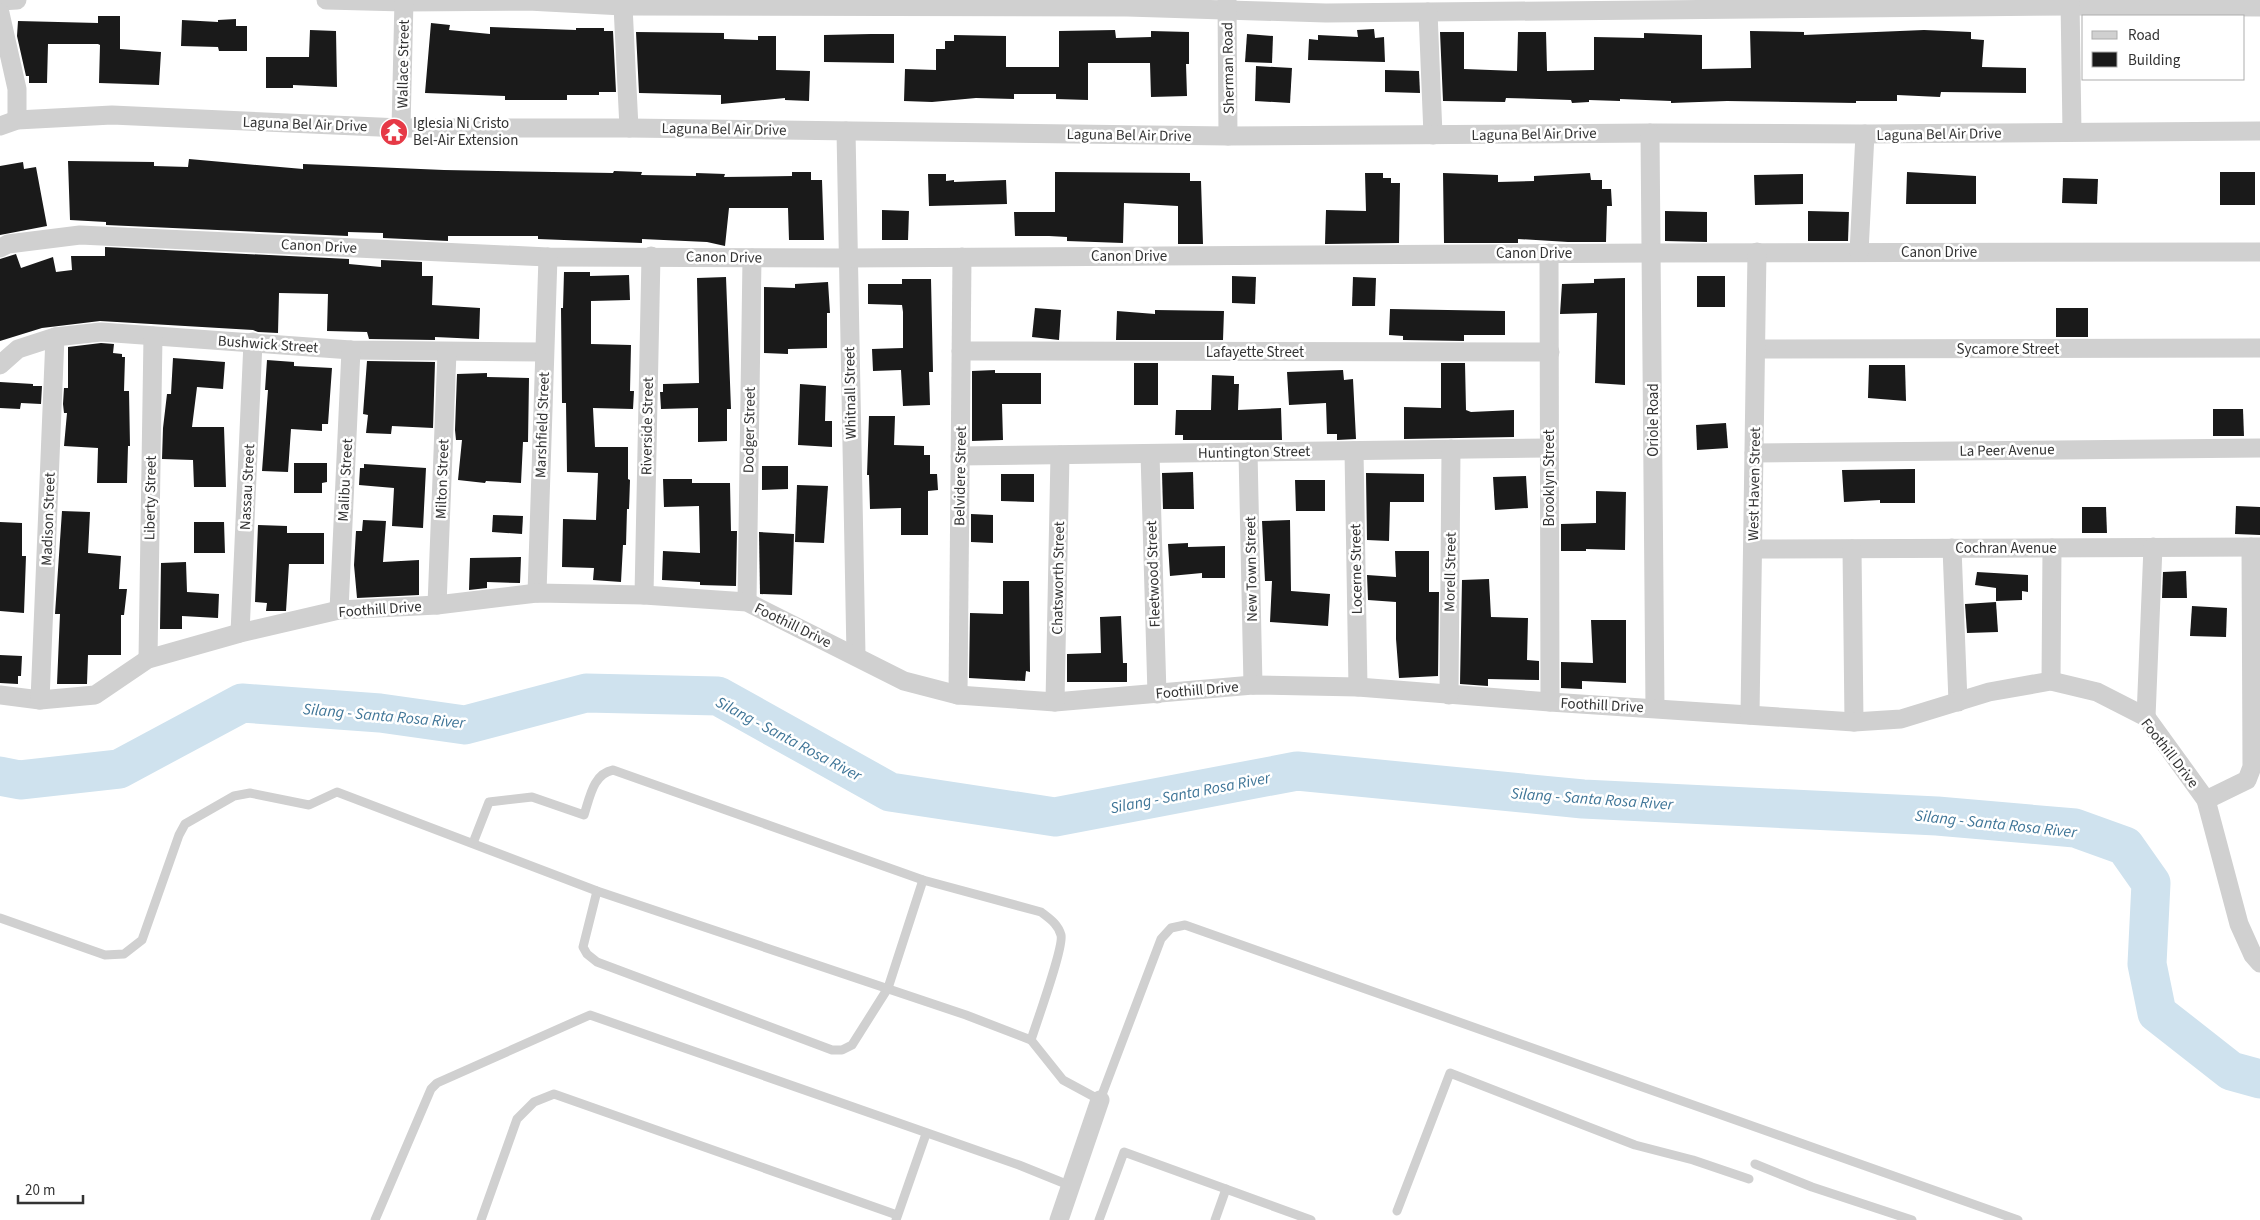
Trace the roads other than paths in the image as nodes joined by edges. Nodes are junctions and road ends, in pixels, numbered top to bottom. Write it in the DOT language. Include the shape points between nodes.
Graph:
graph roads {
  1 [pos="17,0"];
  2 [pos="326,0"];
  3 [pos="0,1"];
  4 [pos="404,1"];
  5 [pos="528,1"];
  6 [pos="2070,3"];
  7 [pos="2170,3"];
  8 [pos="1127,4"];
  9 [pos="1963,4"];
  10 [pos="1227,5"];
  11 [pos="623,6"];
  12 [pos="1326,6"];
  13 [pos="2260,7"];
  14 [pos="1428,12"];
  15 [pos="0,13"];
  16 [pos="9,123"];
  17 [pos="401,128"];
  18 [pos="629,128"];
  19 [pos="846,131"];
  20 [pos="2260,131"];
  21 [pos="2072,132"];
  22 [pos="1650,133"];
  23 [pos="1865,134"];
  24 [pos="1433,135"];
  25 [pos="1228,136"];
  26 [pos="0,248"];
  27 [pos="1757,252"];
  28 [pos="1860,252"];
  29 [pos="2260,252"];
  30 [pos="1548,253"];
  31 [pos="1652,253"];
  32 [pos="651,256"];
  33 [pos="548,257"];
  34 [pos="962,257"];
  35 [pos="752,258"];
  36 [pos="847,258"];
  37 [pos="153,336"];
  38 [pos="55,337"];
  39 [pos="253,342"];
  40 [pos="2260,348"];
  41 [pos="1756,349"];
  42 [pos="351,350"];
  43 [pos="961,351"];
  44 [pos="447,352"];
  45 [pos="544,352"];
  46 [pos="1550,352"];
  47 [pos="0,365"];
  48 [pos="1548,448"];
  49 [pos="2260,448"];
  50 [pos="1452,449"];
  51 [pos="1354,451"];
  52 [pos="1248,452"];
  53 [pos="1754,453"];
  54 [pos="1150,454"];
  55 [pos="1060,455"];
  56 [pos="960,456"];
  57 [pos="2153,547"];
  58 [pos="2255,547"];
  59 [pos="1952,548"];
  60 [pos="2052,548"];
  61 [pos="1753,549"];
  62 [pos="1852,549"];
  63 [pos="537,594"];
  64 [pos="644,595"];
  65 [pos="747,602"];
  66 [pos="437,605"];
  67 [pos="340,610"];
  68 [pos="240,633"];
  69 [pos="856,655"];
  70 [pos="148,659"];
  71 [pos="2051,681"];
  72 [pos="1254,685"];
  73 [pos="1358,687"];
  74 [pos="1156,694"];
  75 [pos="1449,694"];
  76 [pos="0,695"];
  77 [pos="958,695"];
  78 [pos="40,700"];
  79 [pos="1055,702"];
  80 [pos="1550,702"];
  81 [pos="1958,702"];
  82 [pos="1655,708"];
  83 [pos="1750,714"];
  84 [pos="2146,717"];
  85 [pos="1854,722"];
  86 [pos="2206,800"];
  87 [pos="473,843"];
  88 [pos="922,880"];
  89 [pos="598,891"];
  90 [pos="0,918"];
  91 [pos="2260,963"];
  92 [pos="888,988"];
  93 [pos="1031,1040"];
  94 [pos="1100,1100"];
  95 [pos="926,1134"];
  96 [pos="1755,1164"];
  97 [pos="1749,1179"];
  98 [pos="1071,1186"];
  99 [pos="1226,1190"];
  100 [pos="1397,1211"];
  101 [pos="897,1217"];
  102 [pos="375,1220"];
  103 [pos="481,1220"];
  104 [pos="1059,1220"];
  105 [pos="1099,1220"];
  106 [pos="1215,1220"];
  107 [pos="1311,1220"];
  108 [pos="1912,1220"];
  109 [pos="2018,1220"];
  1 -- 3 [label="street"];
  2 -- 4 [label="street"];
  4 -- 5 [label="street"];
  4 -- 17 [label="street, Wallace Street"];
  5 -- 11 [label="street"];
  6 -- 7 [label="street"];
  6 -- 9 [label="street"];
  6 -- 21 [label="street"];
  7 -- 13 [label="street"];
  8 -- 10 [label="street"];
  8 -- 11 [label="street"];
  9 -- 14 [label="street"];
  10 -- 12 [label="street"];
  10 -- 25 [label="street, Sherman Road"];
  11 -- 18 [label="street"];
  12 -- 14 [label="street"];
  14 -- 24 [label="street"];
  15 -- 16 [label="street" via="17,89"];
  16 -- 17 [label="street, Laguna Bel Air Drive" via="112,116"];
  17 -- 18 [label="street, Laguna Bel Air Drive"];
  18 -- 19 [label="street, Laguna Bel Air Drive"];
  19 -- 25 [label="street, Laguna Bel Air Drive"];
  19 -- 36 [label="street, Whitnall Street"];
  20 -- 21 [label="street, Laguna Bel Air Drive"];
  21 -- 23 [label="street, Laguna Bel Air Drive"];
  22 -- 23 [label="street, Laguna Bel Air Drive"];
  22 -- 24 [label="street, Laguna Bel Air Drive"];
  22 -- 31 [label="street, Oriole Road"];
  23 -- 28 [label="street"];
  24 -- 25 [label="street, Laguna Bel Air Drive"];
  26 -- 33 [label="street, Canon Drive" via="8,244 80,235"];
  27 -- 28 [label="street, Canon Drive"];
  27 -- 31 [label="street, Canon Drive"];
  27 -- 41 [label="street, West Haven Street"];
  28 -- 29 [label="street, Canon Drive"];
  30 -- 31 [label="street, Canon Drive"];
  30 -- 34 [label="street, Canon Drive"];
  30 -- 46 [label="street, Brooklyn Street"];
  31 -- 82 [label="street, Oriole Road"];
  32 -- 33 [label="street, Canon Drive"];
  32 -- 35 [label="street, Canon Drive"];
  32 -- 64 [label="street, Riverside Street"];
  33 -- 45 [label="street, Marshfield Street"];
  34 -- 36 [label="street, Canon Drive"];
  34 -- 43 [label="street, Belvidere Street"];
  35 -- 36 [label="street, Canon Drive"];
  35 -- 65 [label="street, Dodger Street"];
  36 -- 69 [label="street, Whitnall Street"];
  37 -- 38 [label="street, Bushwick Street" via="101,332"];
  37 -- 39 [label="street, Bushwick Street"];
  37 -- 70 [label="street, Liberty Street"];
  38 -- 47 [label="street, Bushwick Street" via="18,349"];
  38 -- 78 [label="street, Madison Street"];
  39 -- 42 [label="street, Bushwick Street"];
  39 -- 68 [label="street, Nassau Street"];
  40 -- 41 [label="street, Sycamore Street"];
  41 -- 53 [label="street, West Haven Street"];
  42 -- 44 [label="street, Bushwick Street"];
  42 -- 67 [label="street, Malibu Street"];
  43 -- 46 [label="street, Lafayette Street"];
  43 -- 56 [label="street, Belvidere Street"];
  44 -- 45 [label="street, Bushwick Street"];
  44 -- 66 [label="street, Milton Street"];
  45 -- 63 [label="street, Marshfield Street"];
  46 -- 48 [label="street, Brooklyn Street"];
  48 -- 50 [label="street, Huntington Street"];
  48 -- 80 [label="street, Brooklyn Street"];
  49 -- 53 [label="street, La Peer Avenue"];
  50 -- 51 [label="street, Huntington Street"];
  50 -- 75 [label="street, Morell Street"];
  51 -- 52 [label="street, Huntington Street"];
  51 -- 73 [label="street, Locerne Street"];
  52 -- 54 [label="street, Huntington Street"];
  52 -- 72 [label="street, New Town Street"];
  53 -- 61 [label="street, West Haven Street"];
  54 -- 55 [label="street, Huntington Street"];
  54 -- 74 [label="street, Fleetwood Street"];
  55 -- 56 [label="street, Huntington Street"];
  55 -- 79 [label="street, Chatsworth Street"];
  56 -- 77 [label="street, Belvidere Street"];
  57 -- 58 [label="street, Cochran Avenue"];
  57 -- 60 [label="street, Cochran Avenue"];
  57 -- 84 [label="street"];
  58 -- 86 [label="street" via="2252,767 2247,780"];
  59 -- 60 [label="street, Cochran Avenue"];
  59 -- 62 [label="street, Cochran Avenue"];
  59 -- 81 [label="street"];
  60 -- 71 [label="street"];
  61 -- 62 [label="street, Cochran Avenue"];
  61 -- 83 [label="street, West Haven Street"];
  62 -- 85 [label="street"];
  63 -- 64 [label="street, Foothill Drive"];
  63 -- 66 [label="street, Foothill Drive"];
  64 -- 65 [label="street, Foothill Drive"];
  65 -- 69 [label="street, Foothill Drive"];
  66 -- 67 [label="street, Foothill Drive"];
  67 -- 68 [label="street, Foothill Drive"];
  68 -- 70 [label="street, Foothill Drive"];
  69 -- 77 [label="street, Foothill Drive" via="904,681"];
  70 -- 78 [label="street, Foothill Drive" via="95,695"];
  71 -- 81 [label="street, Foothill Drive" via="1989,692"];
  71 -- 84 [label="street, Foothill Drive" via="2097,692"];
  72 -- 73 [label="street, Foothill Drive"];
  72 -- 74 [label="street, Foothill Drive"];
  73 -- 75 [label="street, Foothill Drive"];
  74 -- 79 [label="street, Foothill Drive"];
  75 -- 80 [label="street, Foothill Drive"];
  76 -- 78 [label="street, Foothill Drive"];
  77 -- 79 [label="street, Foothill Drive"];
  80 -- 82 [label="street, Foothill Drive"];
  81 -- 85 [label="street, Foothill Drive" via="1901,719"];
  82 -- 83 [label="street, Foothill Drive"];
  83 -- 85 [label="street, Foothill Drive"];
  84 -- 86 [label="street, Foothill Drive"];
  86 -- 91 [label="street, Foothill Drive" via="2239,924"];
  87 -- 88 [label="lane" via="489,802 532,797 584,814 597,778 603,772 613,770"];
  87 -- 89 [label="lane"];
  87 -- 90 [label="lane" via="337,792 309,805 250,793 234,796 185,824 142,940 124,954 105,955"];
  88 -- 92 [label="lane"];
  88 -- 93 [label="lane" via="1041,912 1055,922 1062,937"];
  89 -- 92 [label="lane"];
  89 -- 92 [label="lane" via="583,947 597,962 832,1050 852,1045"];
  92 -- 93 [label="lane"];
  93 -- 94 [label="lane" via="1063,1080"];
  94 -- 98 [label="street"];
  94 -- 109 [label="lane" via="1161,939 1170,928 1185,925"];
  95 -- 98 [label="lane"];
  95 -- 101 [label="lane"];
  95 -- 102 [label="lane" via="590,1016 437,1083 431,1089"];
  96 -- 108 [label="lane" via="1812,1187"];
  97 -- 100 [label="lane" via="1636,1145 1450,1073"];
  98 -- 104 [label="street"];
  99 -- 105 [label="lane" via="1124,1152"];
  99 -- 106 [label="lane"];
  99 -- 107 [label="lane"];
  101 -- 103 [label="lane" via="554,1094 534,1102 517,1119"];
}
